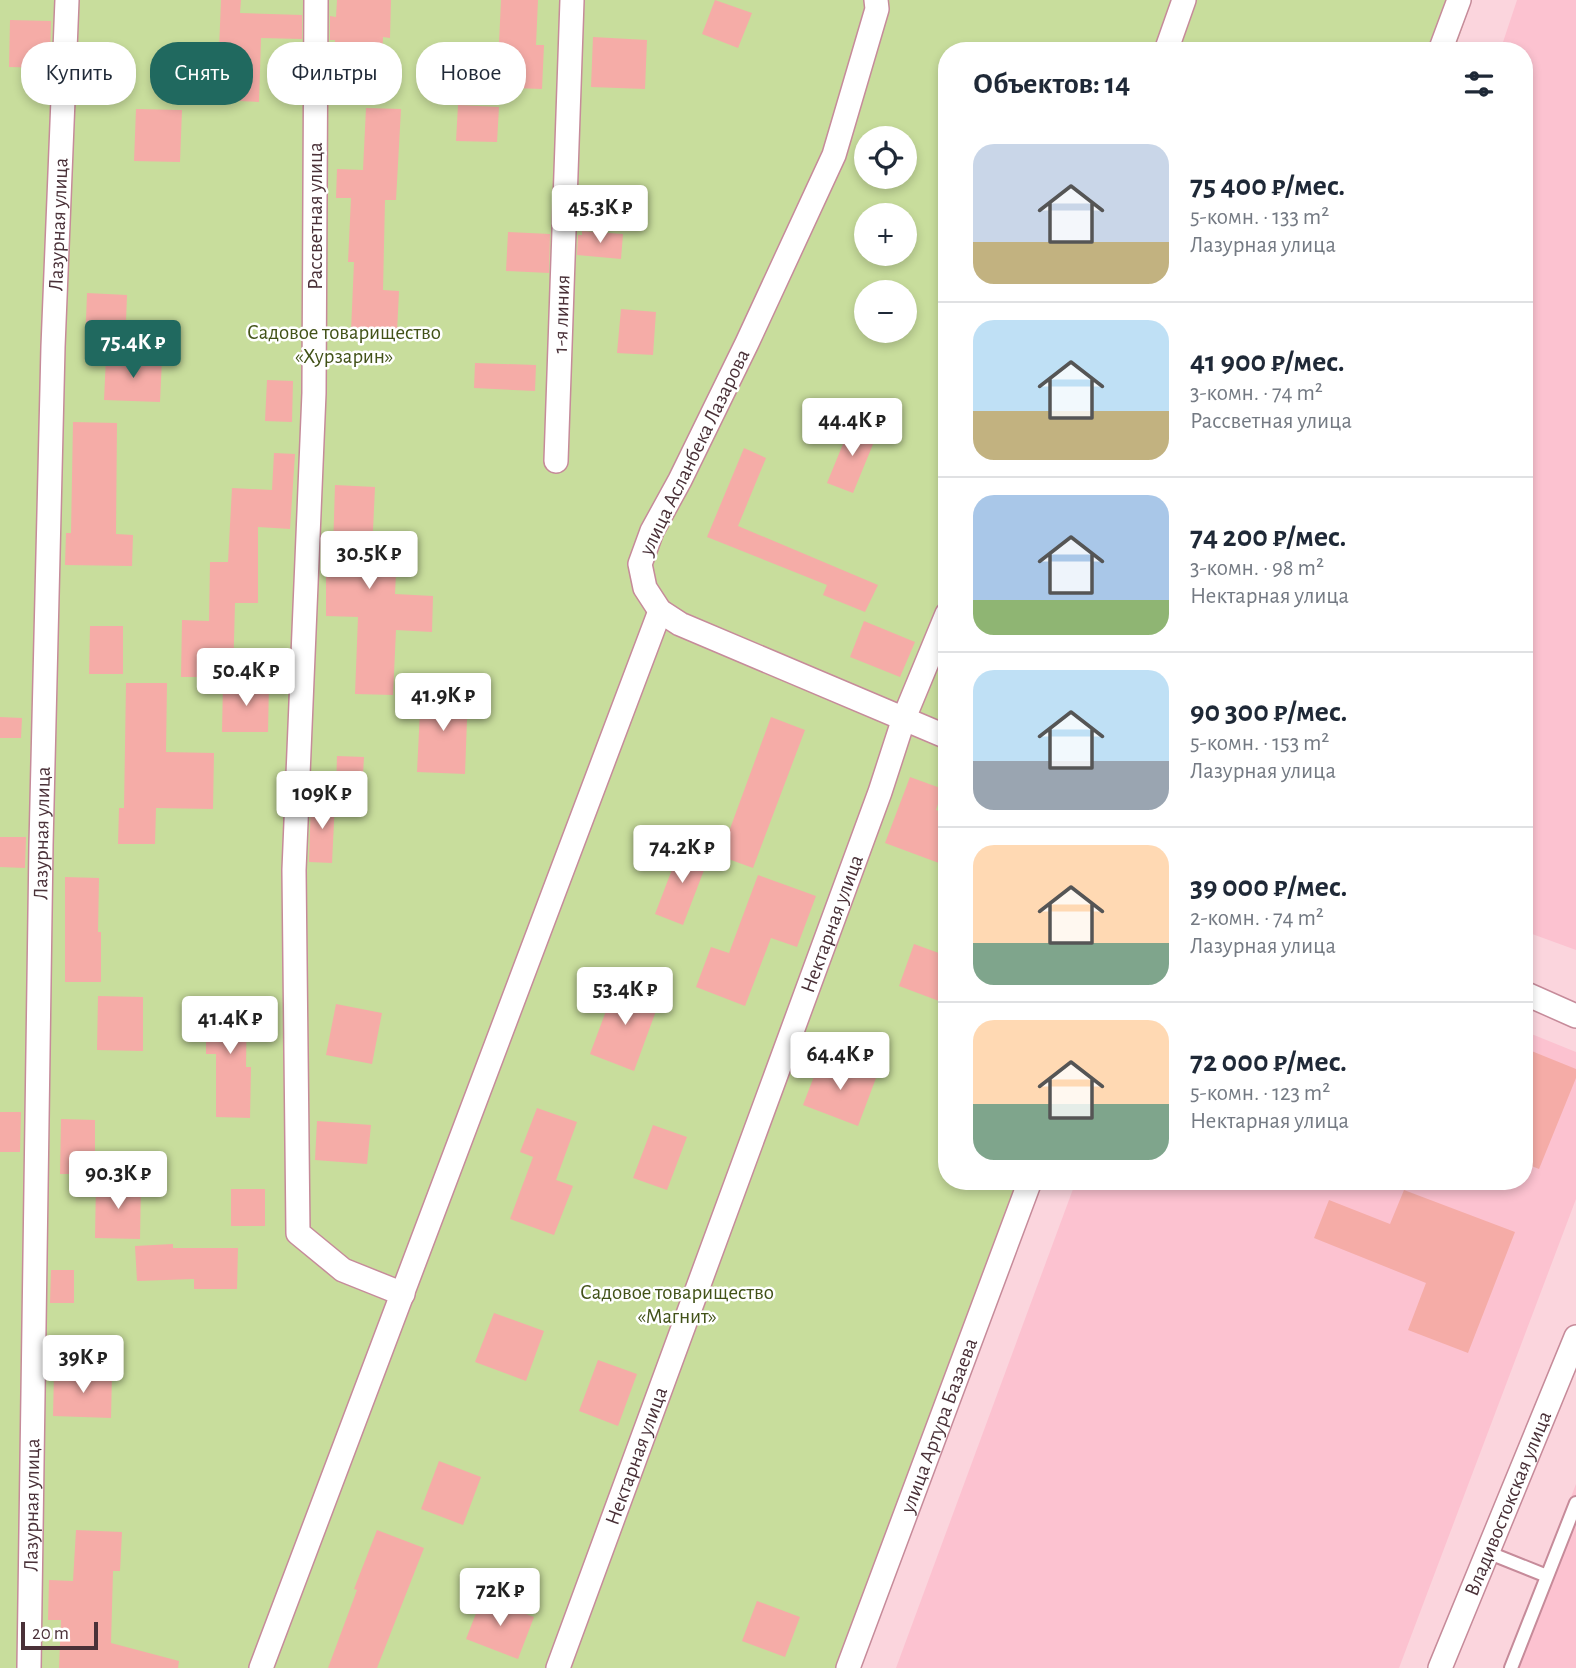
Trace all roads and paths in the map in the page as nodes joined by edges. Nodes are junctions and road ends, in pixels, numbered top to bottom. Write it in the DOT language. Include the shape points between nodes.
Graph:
graph roads {
  1 [pos="67,0"];
  2 [pos="316,0"];
  3 [pos="572,0"];
  4 [pos="876,0"];
  5 [pos="1184,0"];
  6 [pos="1459,0"];
  7 [pos="1169,42"];
  8 [pos="1443,42"];
  9 [pos="556,461"];
  10 [pos="660,611"];
  11 [pos="938,636"];
  12 [pos="904,718"];
  13 [pos="938,733"];
  14 [pos="1533,997"];
  15 [pos="1576,1016"];
  16 [pos="1027,1190"];
  17 [pos="403,1294"];
  18 [pos="1576,1337"];
  19 [pos="1576,1503"];
  20 [pos="1488,1552"];
  21 [pos="1547,1576"];
  22 [pos="29,1668"];
  23 [pos="261,1668"];
  24 [pos="558,1668"];
  25 [pos="848,1668"];
  26 [pos="1440,1668"];
  27 [pos="1511,1668"];
  1 -- 22 [label="street, Лазурная улица" via="51,402"];
  2 -- 17 [label="street, Рассветная улица" via="314,393 294,870 298,1233 343,1270"];
  3 -- 9 [label="street, 1-я линия"];
  4 -- 10 [label="street, улица Асланбека Лазарова" via="834,155 640,564 645,589"];
  5 -- 7 [label="street"];
  6 -- 8 [label="street"];
  10 -- 12 [label="street" via="680,624"];
  10 -- 17 [label="street"];
  11 -- 12 [label="street, Нектарная улица"];
  12 -- 13 [label="street"];
  12 -- 24 [label="street, Нектарная улица"];
  14 -- 15 [label="street"];
  16 -- 25 [label="street, улица Артура Базаева"];
  17 -- 23 [label="street"];
  18 -- 20 [label="street, Владивостокская улица"];
  19 -- 21 [label="lane"];
  20 -- 21 [label="lane"];
  20 -- 26 [label="street, Владивостокская улица"];
  21 -- 27 [label="lane"];
}
